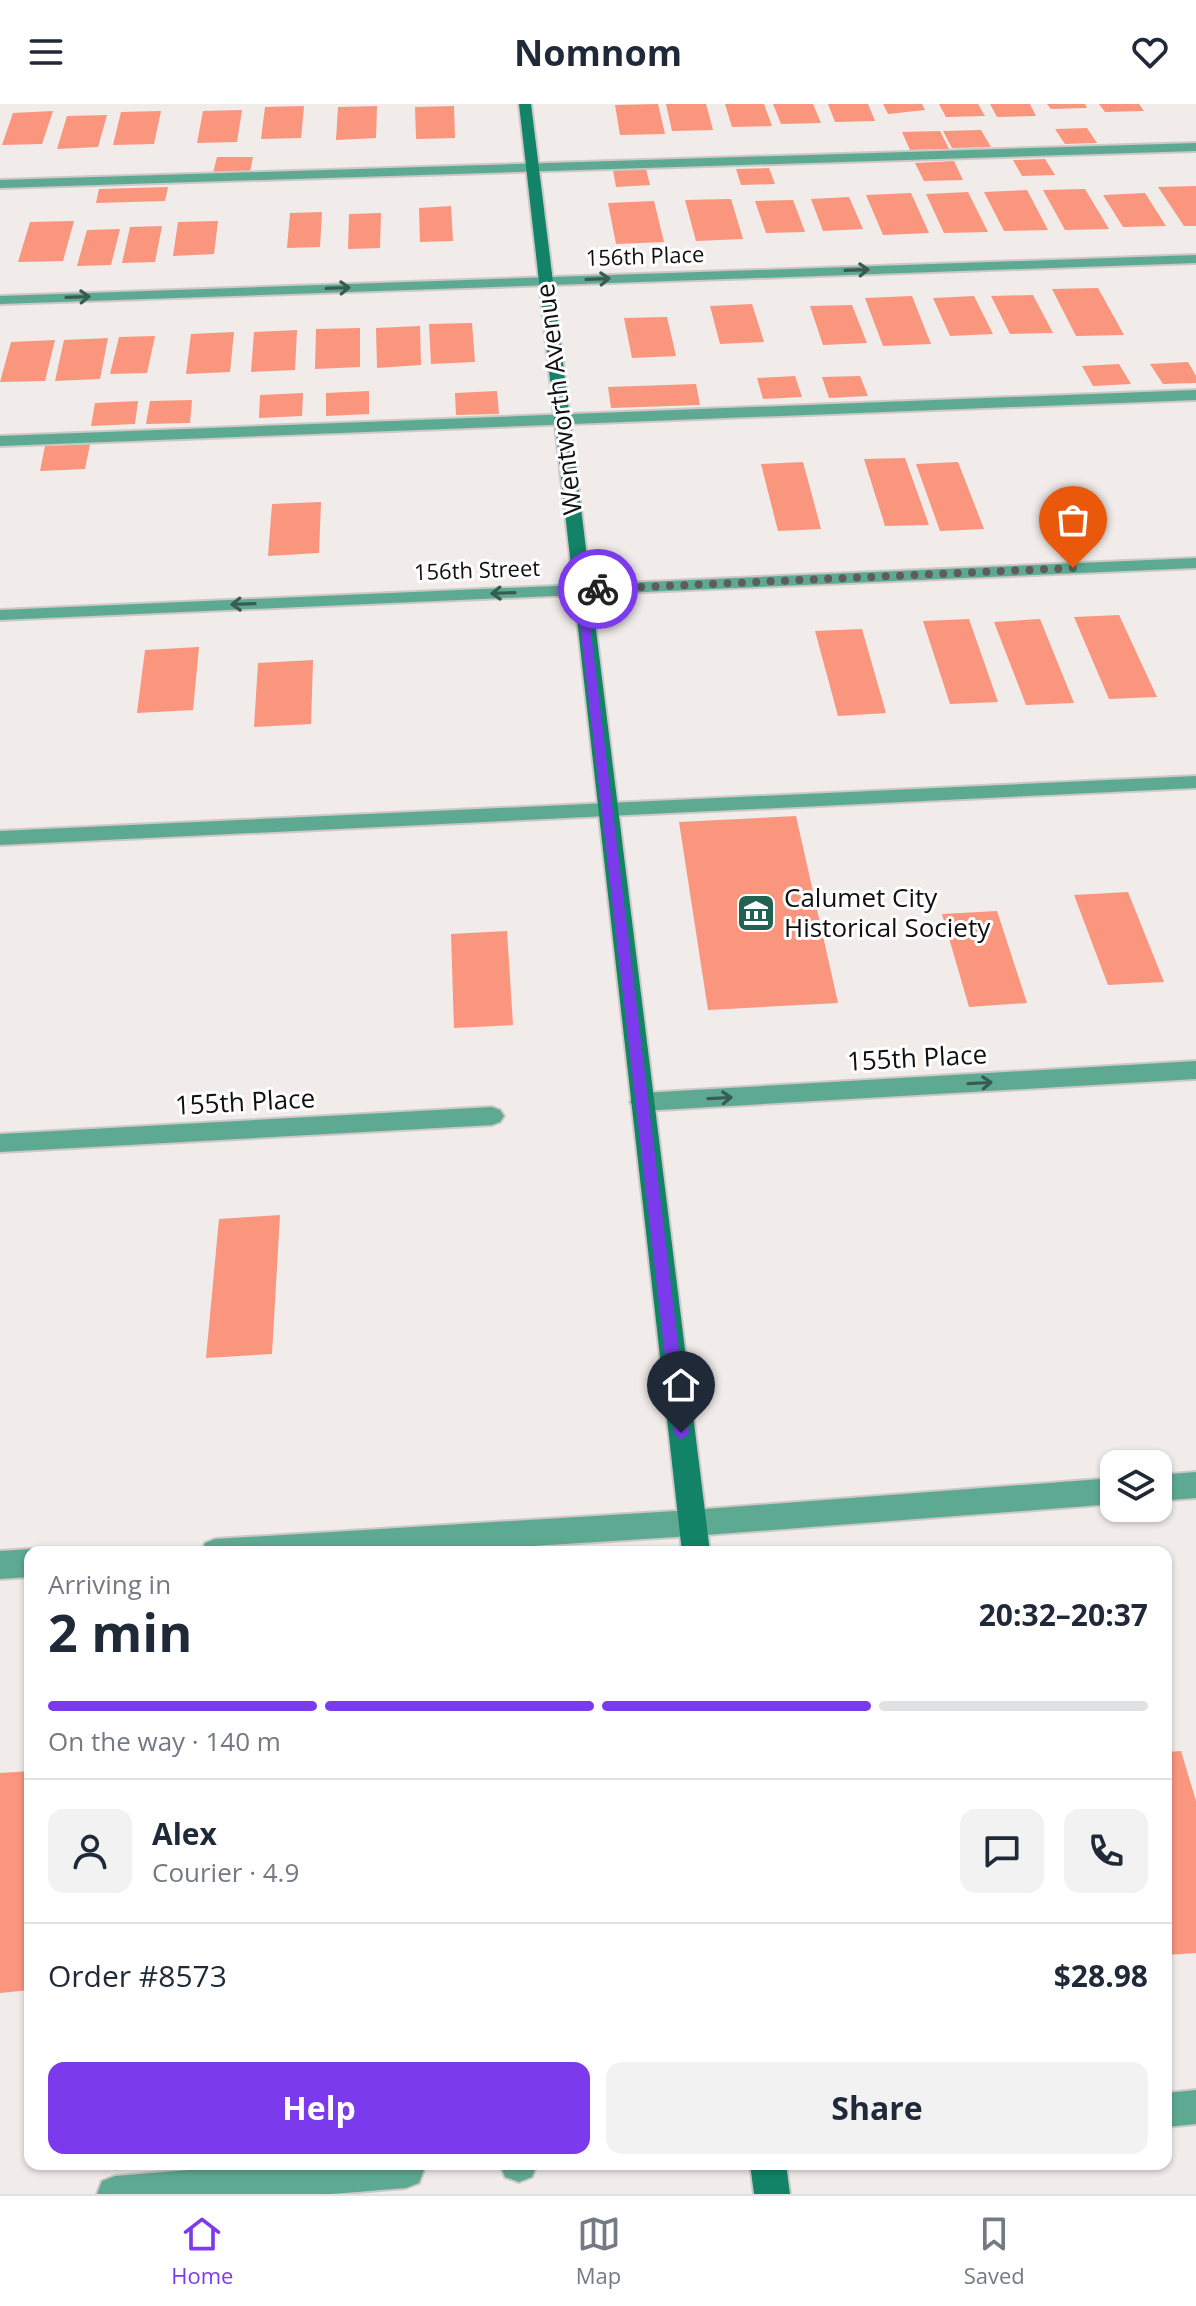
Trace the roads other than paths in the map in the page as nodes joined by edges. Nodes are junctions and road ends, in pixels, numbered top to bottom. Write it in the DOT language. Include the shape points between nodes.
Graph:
graph roads {
  1 [pos="525,104"];
  2 [pos="1196,147"];
  3 [pos="533,167"];
  4 [pos="0,184"];
  5 [pos="1196,259"];
  6 [pos="545,281"];
  7 [pos="0,300"];
  8 [pos="1196,395"];
  9 [pos="561,419"];
  10 [pos="0,441"];
  11 [pos="1196,563"];
  12 [pos="581,590"];
  13 [pos="0,615"];
  14 [pos="1196,782"];
  15 [pos="608,811"];
  16 [pos="0,838"];
  17 [pos="1196,1070"];
  18 [pos="642,1102"];
  19 [pos="492,1116"];
  20 [pos="0,1143"];
  21 [pos="1196,1485"];
  22 [pos="1172,1487"];
  23 [pos="1100,1492"];
  24 [pos="692,1523"];
  25 [pos="314,1546"];
  26 [pos="695,1546"];
  27 [pos="24,1563"];
  28 [pos="0,1565"];
  29 [pos="1196,2107"];
  30 [pos="1172,2109"];
  31 [pos="406,2170"];
  32 [pos="769,2170"];
  33 [pos="115,2194"];
  34 [pos="772,2194"];
  1 -- 3 [label="street, Wentworth Avenue"];
  2 -- 3 [label="street"];
  3 -- 4 [label="street"];
  3 -- 6 [label="street, Wentworth Avenue"];
  6 -- 5 [label="street, 156th Place, one-way"];
  7 -- 6 [label="street, 156th Place, one-way"];
  6 -- 9 [label="street, Wentworth Avenue"];
  8 -- 9 [label="street"];
  9 -- 10 [label="street"];
  9 -- 12 [label="street, Wentworth Avenue"];
  11 -- 12 [label="street, 156th Street"];
  12 -- 13 [label="street, 156th Street, one-way"];
  12 -- 15 [label="street, Wentworth Avenue"];
  14 -- 15 [label="street"];
  15 -- 16 [label="street"];
  15 -- 18 [label="street, Wentworth Avenue"];
  18 -- 17 [label="street, 155th Place, one-way"];
  18 -- 24 [label="street, Wentworth Avenue"];
  19 -- 20 [label="street, 155th Place"];
  21 -- 22 [label="street"];
  23 -- 24 [label="street"];
  24 -- 25 [label="street"];
  24 -- 26 [label="street, Wentworth Avenue"];
  27 -- 28 [label="street"];
  29 -- 30 [label="street"];
  31 -- 33 [label="street"];
  32 -- 34 [label="street"];
}
